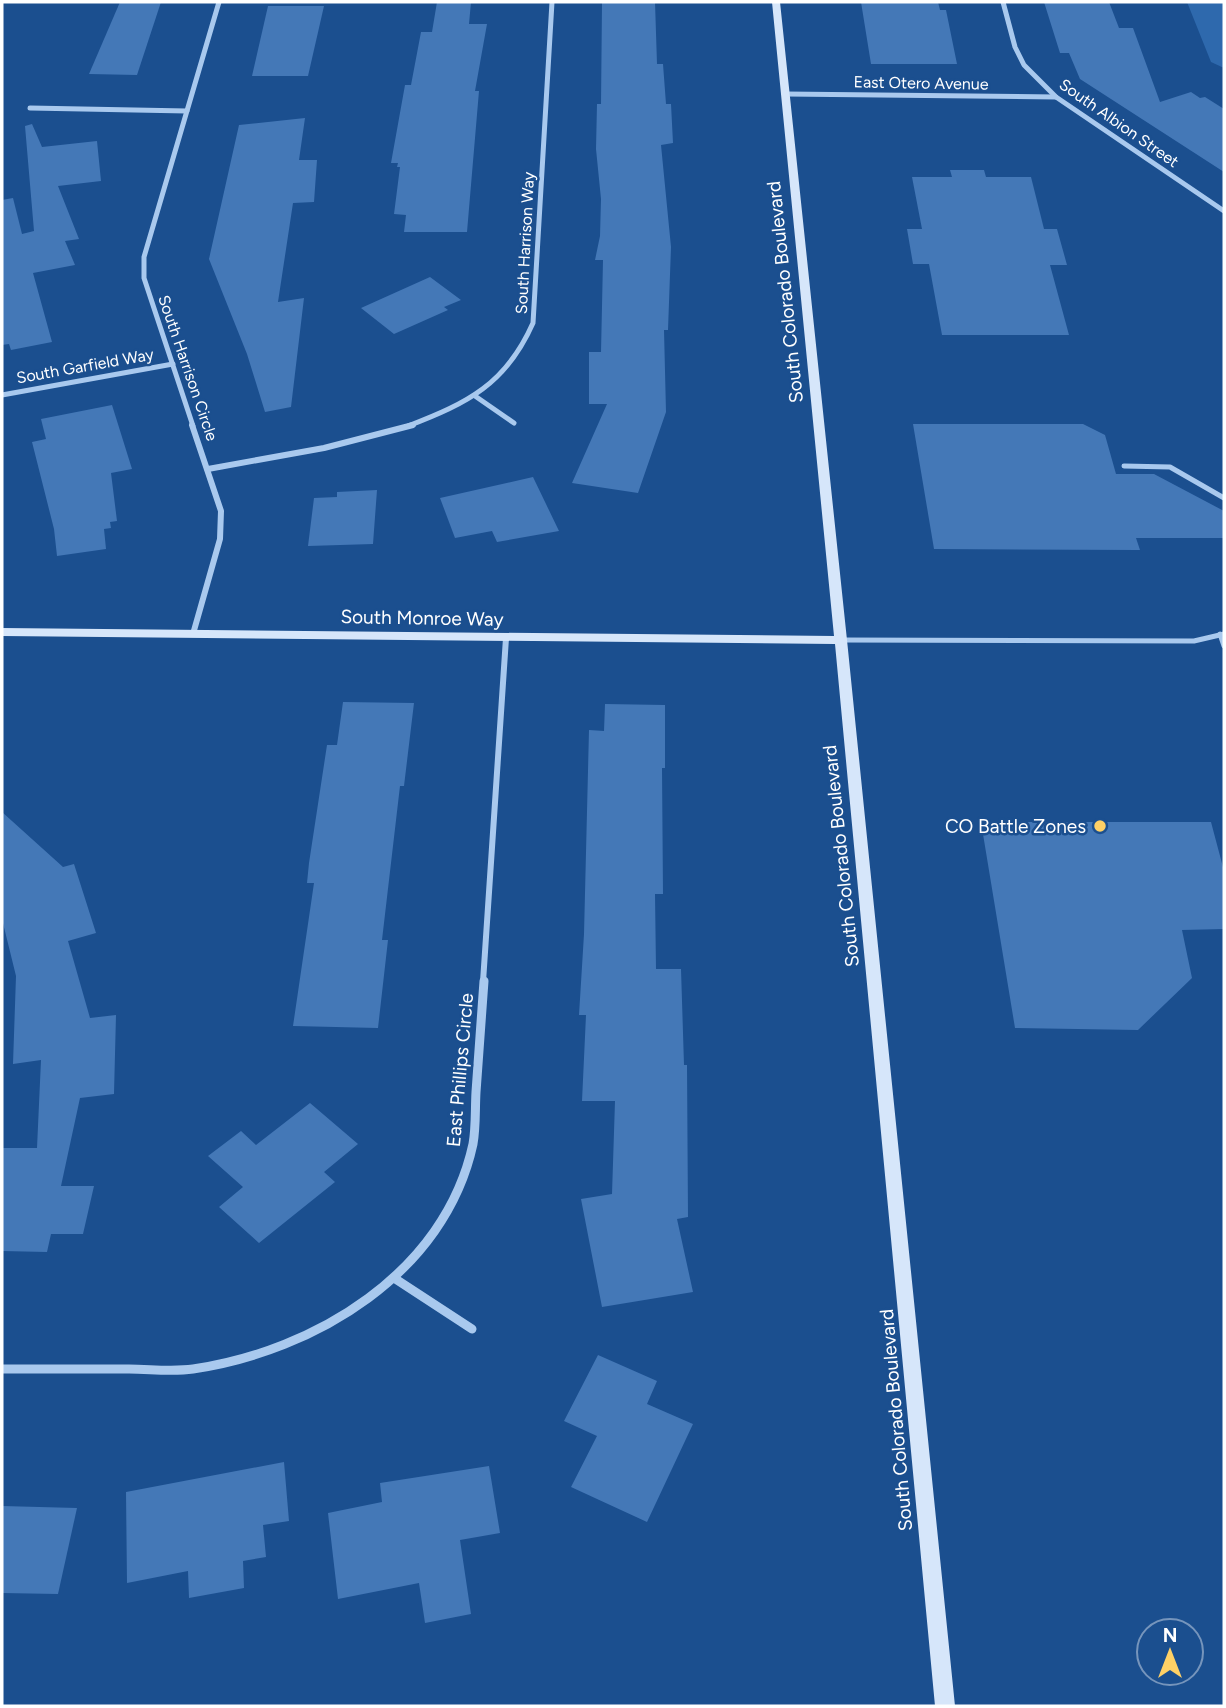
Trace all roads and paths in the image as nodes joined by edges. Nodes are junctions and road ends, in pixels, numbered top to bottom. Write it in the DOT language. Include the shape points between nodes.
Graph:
graph roads {
  1 [pos="219,2"];
  2 [pos="552,2"];
  3 [pos="776,2"];
  4 [pos="1003,2"];
  5 [pos="786,94"];
  6 [pos="1056,97"];
  7 [pos="30,108"];
  8 [pos="187,111"];
  9 [pos="1224,211"];
  10 [pos="173,364"];
  11 [pos="2,395"];
  12 [pos="475,396"];
  13 [pos="514,423"];
  14 [pos="1124,466"];
  15 [pos="208,469"];
  16 [pos="1224,498"];
  17 [pos="2,632"];
  18 [pos="193,634"];
  19 [pos="1222,634"];
  20 [pos="506,638"];
  21 [pos="841,640"];
  22 [pos="1224,646"];
  23 [pos="394,1278"];
  24 [pos="472,1329"];
  25 [pos="2,1369"];
  26 [pos="945,1706"];
  1 -- 8 [label="street, South Harrison Circle"];
  2 -- 12 [label="street, South Harrison Way" via="533,323 504,372"];
  3 -- 5 [label="main road, South Colorado Boulevard"];
  4 -- 6 [label="street, South Albion Street" via="1024,65"];
  5 -- 6 [label="street, East Otero Avenue"];
  5 -- 21 [label="main road, South Colorado Boulevard"];
  6 -- 9 [label="street, South Albion Street"];
  7 -- 8 [label="street"];
  8 -- 10 [label="street, South Harrison Circle" via="144,257 144,278"];
  10 -- 11 [label="street, South Garfield Way"];
  10 -- 15 [label="street, South Harrison Circle"];
  12 -- 13 [label="street"];
  12 -- 15 [label="street, South Harrison Way" via="426,421 384,435"];
  14 -- 16 [label="lane" via="1170,467"];
  15 -- 18 [label="street, South Harrison Circle" via="221,511 220,539"];
  17 -- 18 [label="main road, South Monroe Way"];
  18 -- 20 [label="main road, South Monroe Way"];
  19 -- 21 [label="lane" via="1194,641"];
  19 -- 22 [label="lane"];
  20 -- 21 [label="main road, South Monroe Way"];
  20 -- 23 [label="street, East Phillips Circle" via="473,1143 458,1189 429,1240"];
  21 -- 26 [label="main road, South Colorado Boulevard"];
  23 -- 24 [label="street"];
  23 -- 25 [label="street, East Phillips Circle" via="316,1332 255,1356 191,1369"];
}
